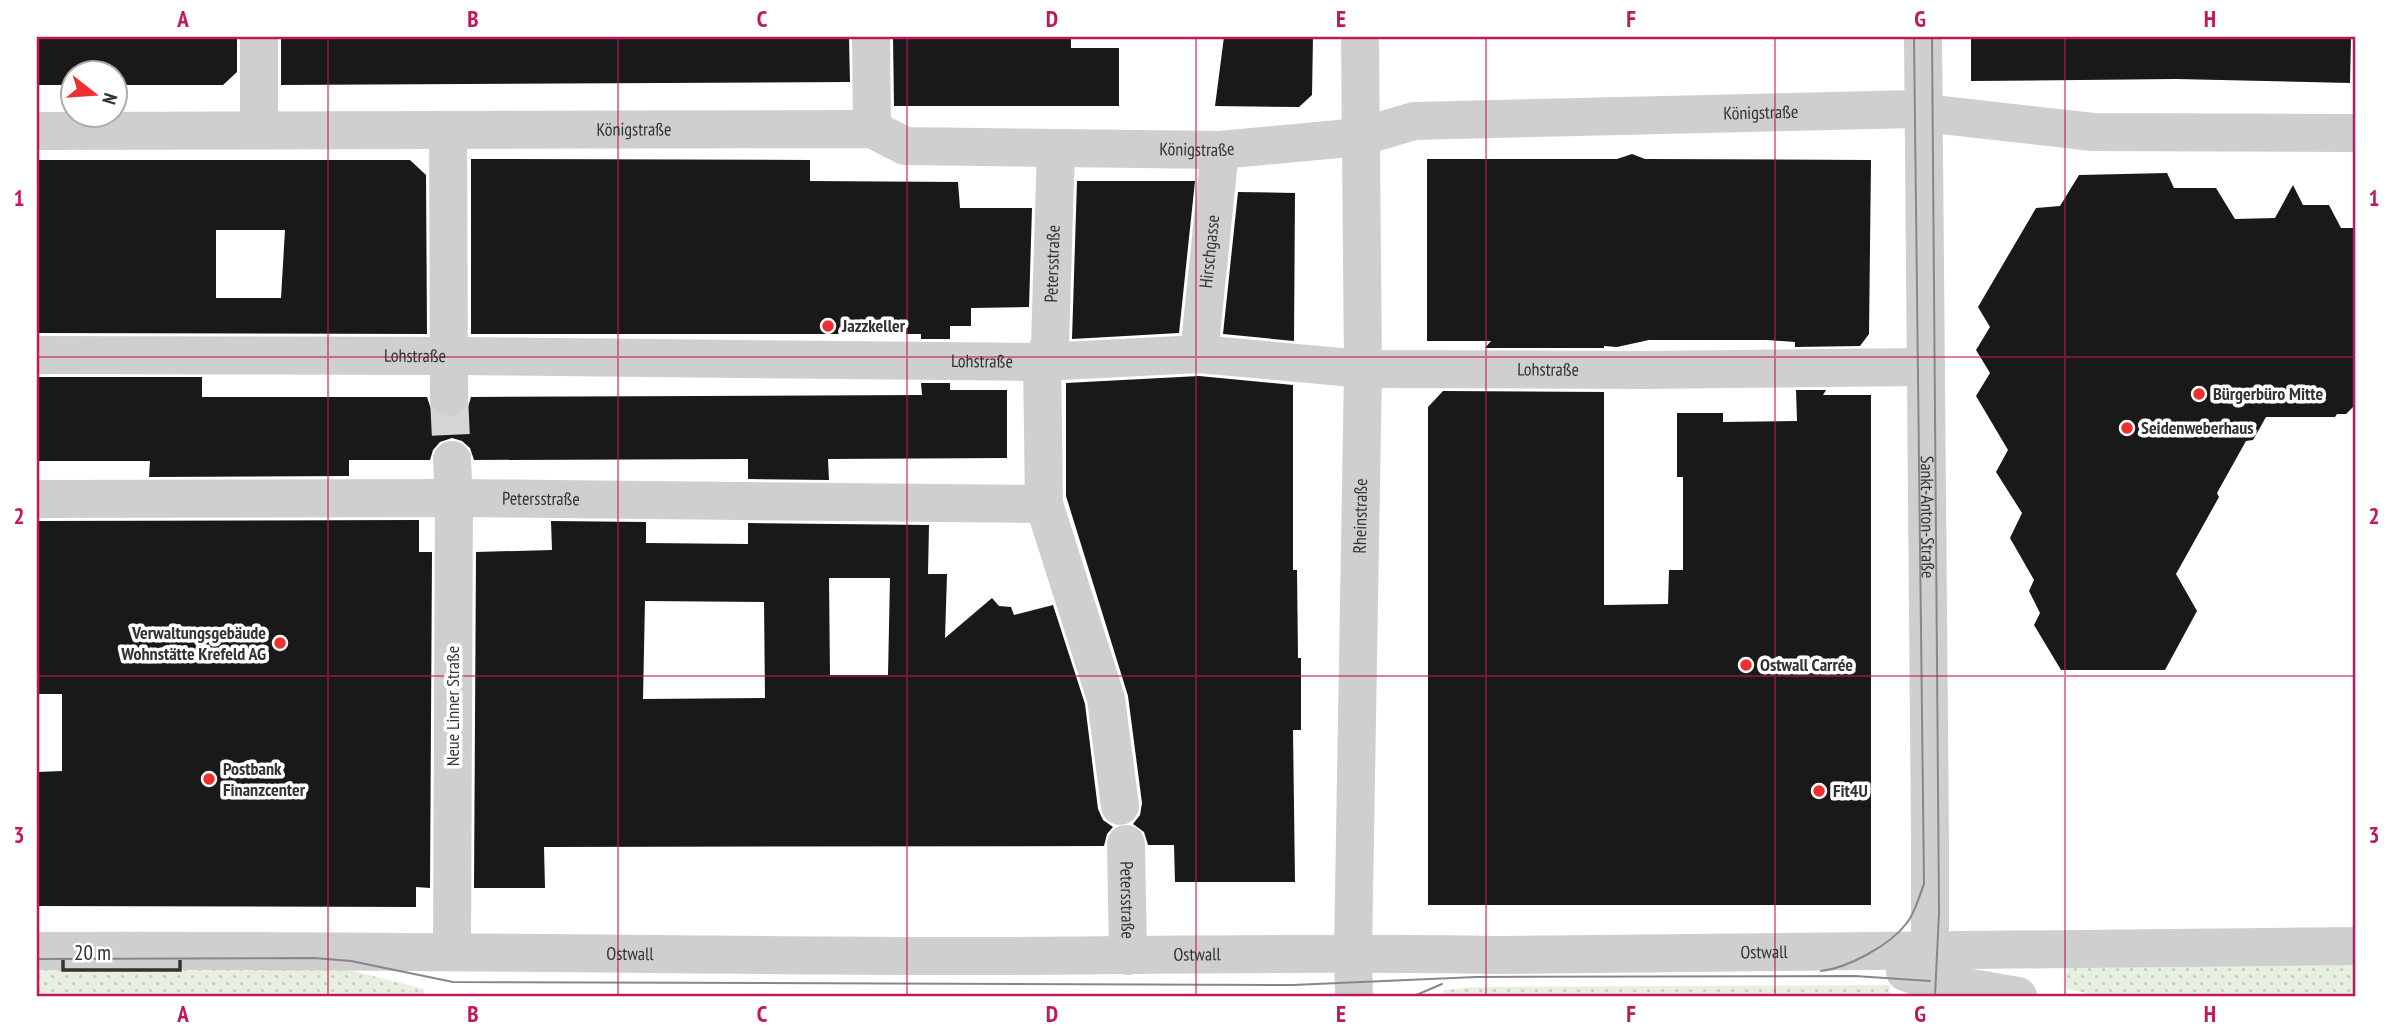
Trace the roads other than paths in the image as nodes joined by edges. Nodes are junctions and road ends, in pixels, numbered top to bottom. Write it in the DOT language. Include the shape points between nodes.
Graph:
graph roads {
  1 [pos="258,37"];
  2 [pos="871,37"];
  3 [pos="1360,37"];
  4 [pos="1923,37"];
  5 [pos="1924,113"];
  6 [pos="872,129"];
  7 [pos="258,130"];
  8 [pos="448,130"];
  9 [pos="37,131"];
  10 [pos="2356,133"];
  11 [pos="1360,137"];
  12 [pos="1056,148"];
  13 [pos="1220,150"];
  14 [pos="1199,354"];
  15 [pos="37,355"];
  16 [pos="450,356"];
  17 [pos="1042,362"];
  18 [pos="1926,366"];
  19 [pos="1363,369"];
  20 [pos="449,397"];
  21 [pos="452,460"];
  22 [pos="454,498"];
  23 [pos="37,499"];
  24 [pos="1044,504"];
  25 [pos="1121,806"];
  26 [pos="1126,844"];
  27 [pos="2356,946"];
  28 [pos="37,951"];
  29 [pos="452,952"];
  30 [pos="1353,952"];
  31 [pos="1128,956"];
  32 [pos="1930,976"];
  33 [pos="1354,996"];
  34 [pos="2018,996"];
  1 -- 7 [label="street"];
  2 -- 6 [label="street"];
  3 -- 11 [label="street, Rheinstraße"];
  4 -- 5 [label="street, Sankt-Anton-Straße"];
  5 -- 10 [label="street, Königstraße" via="2093,132"];
  5 -- 11 [label="street, Königstraße" via="1915,109 1414,121"];
  5 -- 18 [label="street, Sankt-Anton-Straße"];
  6 -- 8 [label="street, Königstraße"];
  6 -- 12 [label="street, Königstraße" via="905,146"];
  7 -- 8 [label="street, Königstraße"];
  7 -- 9 [label="street, Königstraße"];
  8 -- 16 [label="street"];
  11 -- 13 [label="street, Königstraße"];
  11 -- 19 [label="street, Rheinstraße"];
  12 -- 13 [label="street, Königstraße"];
  12 -- 17 [label="street, Petersstraße" via="1050,344"];
  13 -- 14 [label="street, Hirschgasse"];
  14 -- 17 [label="street, Lohstraße"];
  14 -- 19 [label="street, Lohstraße"];
  15 -- 16 [label="street, Lohstraße"];
  16 -- 17 [label="street, Lohstraße"];
  16 -- 20 [label="street"];
  17 -- 24 [label="street, Petersstraße"];
  18 -- 19 [label="street, Lohstraße"];
  18 -- 32 [label="street, Sankt-Anton-Straße"];
  19 -- 30 [label="street, Rheinstraße"];
  21 -- 22 [label="street, Neue Linner Straße"];
  22 -- 23 [label="street, Petersstraße"];
  22 -- 24 [label="street, Petersstraße"];
  22 -- 29 [label="street, Neue Linner Straße"];
  24 -- 25 [label="street, Petersstraße" via="1106,699"];
  26 -- 31 [label="street, Petersstraße"];
  27 -- 32 [label="street, Ostwall"];
  28 -- 29 [label="street, Ostwall"];
  29 -- 31 [label="street, Ostwall"];
  30 -- 31 [label="street, Ostwall"];
  30 -- 32 [label="street, Ostwall" via="1847,951"];
  30 -- 33 [label="street, Rheinstraße"];
  32 -- 34 [label="street"];
}
